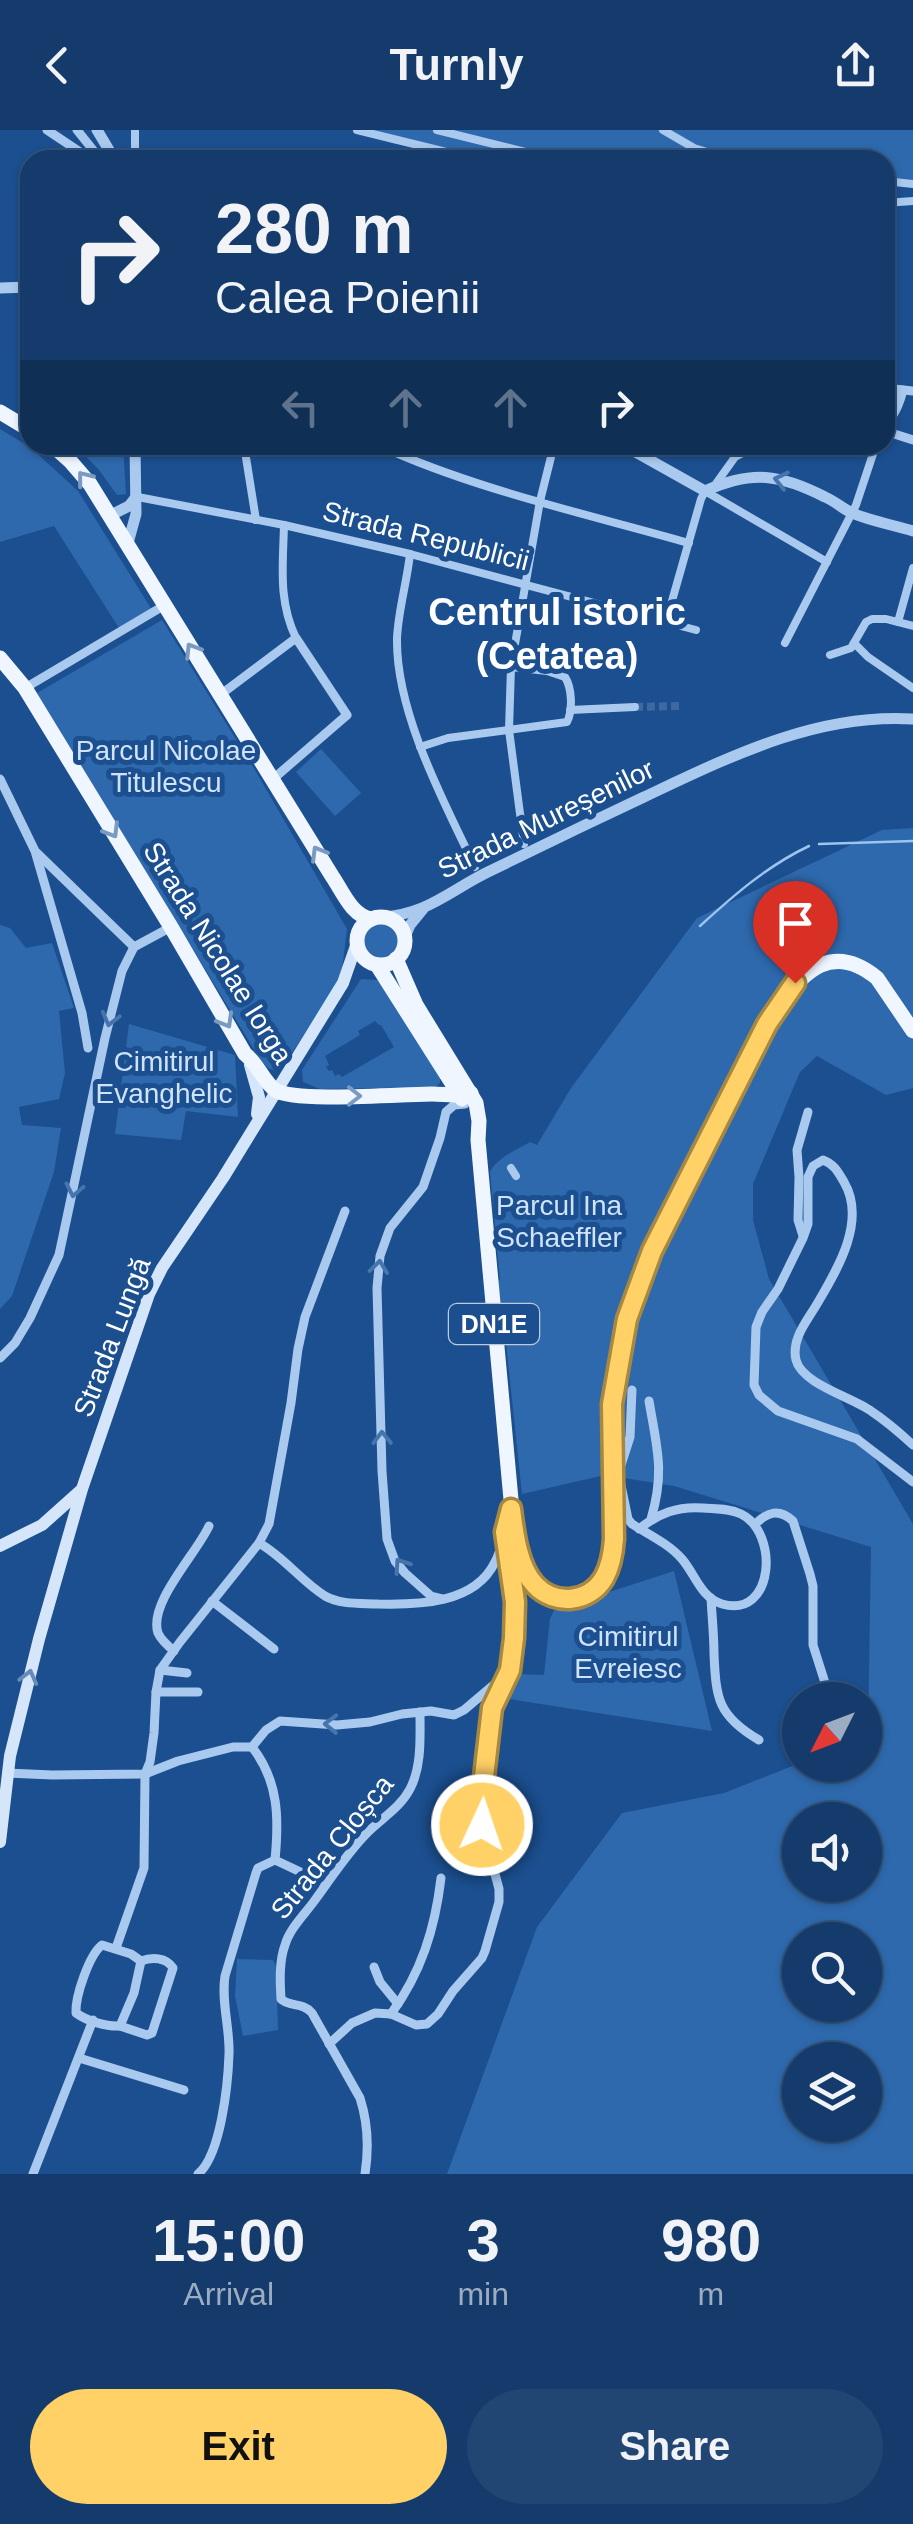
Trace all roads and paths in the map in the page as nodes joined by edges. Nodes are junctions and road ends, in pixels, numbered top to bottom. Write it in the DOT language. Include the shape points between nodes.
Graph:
graph roads {
  1 [pos="47,130"];
  2 [pos="76,130"];
  3 [pos="358,130"];
  4 [pos="437,130"];
  5 [pos="663,130"];
  6 [pos="77,150"];
  7 [pos="93,150"];
  8 [pos="439,150"];
  9 [pos="518,150"];
  10 [pos="700,150"];
  11 [pos="908,390"];
  12 [pos="895,415"];
  13 [pos="63,455"];
  14 [pos="137,455"];
  15 [pos="246,455"];
  16 [pos="399,455"];
  17 [pos="551,455"];
  18 [pos="643,455"];
  19 [pos="740,455"];
  20 [pos="872,455"];
  21 [pos="710,489"];
  22 [pos="140,497"];
  23 [pos="540,500"];
  24 [pos="852,513"];
  25 [pos="111,516"];
  26 [pos="256,520"];
  27 [pos="284,525"];
  28 [pos="913,531"];
  29 [pos="128,543"];
  30 [pos="689,543"];
  31 [pos="410,554"];
  32 [pos="827,562"];
  33 [pos="913,568"];
  34 [pos="524,583"];
  35 [pos="165,604"];
  36 [pos="666,622"];
  37 [pos="898,622"];
  38 [pos="913,626"];
  39 [pos="696,630"];
  40 [pos="296,638"];
  41 [pos="854,643"];
  42 [pos="785,644"];
  43 [pos="830,655"];
  44 [pos="0,658"];
  45 [pos="511,667"];
  46 [pos="25,688"];
  47 [pos="913,688"];
  48 [pos="220,694"];
  49 [pos="634,707"];
  50 [pos="570,710"];
  51 [pos="913,719"];
  52 [pos="508,730"];
  53 [pos="420,747"];
  54 [pos="0,779"];
  55 [pos="273,779"];
  56 [pos="524,844"];
  57 [pos="35,851"];
  58 [pos="475,867"];
  59 [pos="423,910"];
  60 [pos="376,918"];
  61 [pos="171,927"];
  62 [pos="404,939"];
  63 [pos="357,943"];
  64 [pos="134,947"];
  65 [pos="396,959"];
  66 [pos="374,964"];
  67 [pos="343,983"];
  68 [pos="913,1031"];
  69 [pos="88,1048"];
  70 [pos="245,1054"];
  71 [pos="461,1089"];
  72 [pos="276,1090"];
  73 [pos="808,1112"];
  74 [pos="256,1122"];
  75 [pos="346,1211"];
  76 [pos="804,1238"];
  77 [pos="0,1358"];
  78 [pos="632,1390"];
  79 [pos="649,1401"];
  80 [pos="913,1445"];
  81 [pos="615,1466"];
  82 [pos="913,1482"];
  83 [pos="82,1489"];
  84 [pos="54,1516"];
  85 [pos="652,1519"];
  86 [pos="755,1524"];
  87 [pos="209,1526"];
  88 [pos="639,1529"];
  89 [pos="510,1532"];
  90 [pos="69,1534"];
  91 [pos="259,1543"];
  92 [pos="0,1546"];
  93 [pos="711,1598"];
  94 [pos="443,1599"];
  95 [pos="212,1601"];
  96 [pos="274,1650"];
  97 [pos="174,1651"];
  98 [pos="160,1670"];
  99 [pos="509,1672"];
  100 [pos="187,1673"];
  101 [pos="824,1682"];
  102 [pos="156,1692"];
  103 [pos="198,1692"];
  104 [pos="420,1712"];
  105 [pos="759,1740"];
  106 [pos="252,1748"];
  107 [pos="5,1755"];
  108 [pos="7,1773"];
  109 [pos="145,1774"];
  110 [pos="0,1842"];
  111 [pos="275,1860"];
  112 [pos="442,1878"];
  113 [pos="326,1884"];
  114 [pos="116,1948"];
  115 [pos="141,1961"];
  116 [pos="374,1967"];
  117 [pos="398,2004"];
  118 [pos="390,2014"];
  119 [pos="93,2020"];
  120 [pos="120,2026"];
  121 [pos="329,2044"];
  122 [pos="78,2058"];
  123 [pos="184,2090"];
  124 [pos="33,2174"];
  125 [pos="198,2174"];
  126 [pos="365,2174"];
  1 -- 6 [label="street"];
  2 -- 7 [label="street"];
  3 -- 8 [label="street"];
  4 -- 9 [label="street"];
  5 -- 10 [label="street"];
  11 -- 12 [label="street"];
  25 -- 13 [label="main road, one-way"];
  14 -- 22 [label="street"];
  15 -- 26 [label="street"];
  16 -- 23 [label="street"];
  17 -- 23 [label="street"];
  18 -- 21 [label="street"];
  19 -- 21 [label="street"];
  20 -- 24 [label="street"];
  24 -- 21 [label="street, one-way" via="776,477"];
  21 -- 30 [label="street"];
  21 -- 32 [label="street"];
  22 -- 25 [label="street"];
  22 -- 26 [label="street, Strada Republicii"];
  22 -- 29 [label="street"];
  23 -- 30 [label="street"];
  23 -- 34 [label="street"];
  24 -- 28 [label="street"];
  24 -- 32 [label="street"];
  25 -- 29 [label="main road"];
  26 -- 27 [label="street, Strada Republicii"];
  27 -- 31 [label="street, Strada Republicii"];
  27 -- 40 [label="street" via="281,584"];
  29 -- 35 [label="main road"];
  30 -- 36 [label="street"];
  31 -- 34 [label="street, Strada Republicii"];
  31 -- 53 [label="street" via="397,636"];
  32 -- 42 [label="street"];
  33 -- 37 [label="street"];
  34 -- 36 [label="street, Strada Republicii"];
  34 -- 45 [label="street"];
  35 -- 46 [label="street"];
  48 -- 35 [label="main road, one-way"];
  36 -- 39 [label="street, Strada Republicii"];
  37 -- 38 [label="street"];
  37 -- 41 [label="street" via="872,619"];
  40 -- 48 [label="street"];
  40 -- 55 [label="street" via="347,715"];
  41 -- 43 [label="street"];
  41 -- 47 [label="street"];
  44 -- 46 [label="main road, Strada Nicolae Iorga"];
  45 -- 50 [label="street" via="565,677"];
  45 -- 52 [label="street"];
  46 -- 61 [label="main road, Strada Nicolae Iorga, one-way"];
  48 -- 55 [label="main road"];
  49 -- 50 [label="street"];
  50 -- 52 [label="street" via="565,724"];
  51 -- 59 [label="street, Strada Mureșenilor" via="854,721 783,737 480,875"];
  52 -- 53 [label="street"];
  52 -- 56 [label="street"];
  53 -- 58 [label="street"];
  54 -- 57 [label="street"];
  60 -- 55 [label="main road, one-way" via="355,911"];
  57 -- 64 [label="street"];
  57 -- 69 [label="street"];
  59 -- 60 [label="street, Strada Mureșenilor"];
  59 -- 62 [label="street, Strada Mureșenilor"];
  60 -- 62 [label="main road" via="394,922"];
  60 -- 63 [label="main road" via="360,929"];
  61 -- 64 [label="street"];
  61 -- 70 [label="main road, Strada Nicolae Iorga, one-way"];
  62 -- 65 [label="main road"];
  63 -- 66 [label="main road, DN1E"];
  63 -- 67 [label="main road"];
  64 -- 77 [label="street, one-way" via="122,971 59,1255 16,1343"];
  65 -- 66 [label="main road"];
  65 -- 71 [label="main road, DN1E"];
  66 -- 67 [label="main road"];
  66 -- 71 [label="main road, DN1E"];
  67 -- 72 [label="main road"];
  68 -- 81 [label="main road, DN1E" via="876,978 848,964 816,966 784,998 641,1278 618,1359"];
  70 -- 72 [label="main road, Strada Nicolae Iorga"];
  70 -- 74 [label="main road" via="259,1098"];
  72 -- 71 [label="main road, one-way" via="326,1096"];
  71 -- 89 [label="main road, DN1E" via="478,1111"];
  94 -- 71 [label="street, one-way" via="405,1573 388,1538 376,1288 383,1243 423,1187 444,1116"];
  72 -- 74 [label="main road, Strada Lungă"];
  73 -- 76 [label="street" via="797,1150"];
  74 -- 83 [label="main road, Strada Lungă" via="156,1279"];
  75 -- 91 [label="street" via="306,1317 273,1510"];
  76 -- 80 [label="street" via="808,1177 823,1160 851,1194 851,1220 842,1259 800,1332 796,1362 814,1382 870,1410"];
  76 -- 82 [label="street" via="756,1327 754,1385 778,1411 857,1438"];
  78 -- 81 [label="street" via="630,1437"];
  79 -- 85 [label="street" via="660,1468"];
  81 -- 88 [label="street" via="625,1512"];
  81 -- 89 [label="main road, DN1E" via="612,1555 605,1576 583,1597 560,1599 535,1586"];
  83 -- 84 [label="main road, Strada Lungă"];
  83 -- 90 [label="main road, Strada Lungă"];
  84 -- 90 [label="main road"];
  84 -- 92 [label="main road, Strada Lungă"];
  85 -- 86 [label="street" via="684,1507 731,1510"];
  85 -- 88 [label="street"];
  86 -- 93 [label="street" via="766,1553 762,1588 738,1605"];
  86 -- 101 [label="street" via="773,1512 793,1521 813,1586 813,1645"];
  87 -- 97 [label="street" via="158,1617 160,1636"];
  88 -- 93 [label="street" via="681,1558"];
  89 -- 94 [label="street" via="489,1572"];
  89 -- 99 [label="street" via="515,1602"];
  107 -- 90 [label="main road, Strada Lungă, one-way"];
  91 -- 94 [label="street" via="337,1601"];
  91 -- 95 [label="street"];
  93 -- 105 [label="street" via="716,1692 724,1710"];
  95 -- 96 [label="street"];
  95 -- 97 [label="street"];
  97 -- 98 [label="street"];
  98 -- 100 [label="street"];
  98 -- 102 [label="street"];
  99 -- 104 [label="street" via="459,1713"];
  99 -- 118 [label="street" via="492,1708 481,1807 499,1902 482,1958 427,2024"];
  102 -- 103 [label="street"];
  102 -- 109 [label="street"];
  104 -- 106 [label="street, one-way" via="337,1725 280,1720"];
  104 -- 113 [label="street, Strada Cloșca" via="410,1789"];
  106 -- 109 [label="street"];
  106 -- 111 [label="street" via="276,1794"];
  107 -- 108 [label="main road, Strada Lungă"];
  108 -- 109 [label="street"];
  108 -- 110 [label="main road, Strada Lungă"];
  109 -- 114 [label="street" via="144,1868"];
  111 -- 113 [label="street"];
  111 -- 125 [label="street" via="258,1868 225,1976 229,2052 218,2136"];
  112 -- 117 [label="street" via="429,1941"];
  113 -- 121 [label="street, Strada Cloșca" via="285,1943 281,1996 309,2009"];
  114 -- 115 [label="street"];
  114 -- 119 [label="street" via="98,1947 76,2004 76,2013"];
  115 -- 120 [label="street"];
  115 -- 120 [label="street" via="154,1958 173,1968 152,2033"];
  116 -- 117 [label="street"];
  117 -- 118 [label="street"];
  118 -- 121 [label="street" via="362,2017"];
  119 -- 120 [label="street"];
  119 -- 122 [label="street"];
  121 -- 126 [label="street, Strada Cloșca" via="364,2112"];
  122 -- 123 [label="street"];
  122 -- 124 [label="street"];
}
